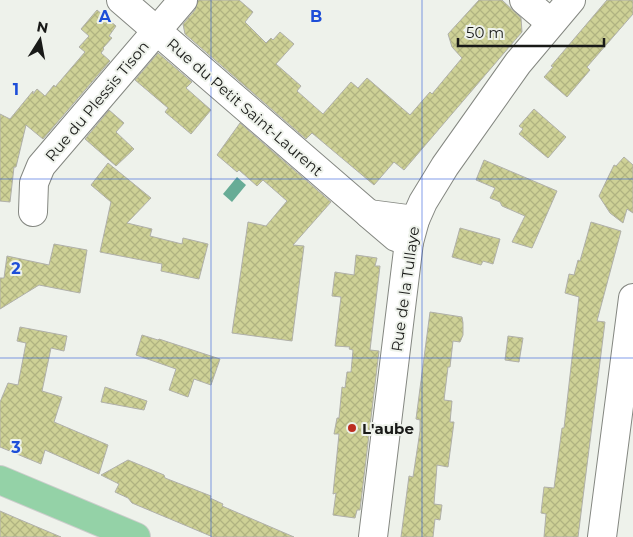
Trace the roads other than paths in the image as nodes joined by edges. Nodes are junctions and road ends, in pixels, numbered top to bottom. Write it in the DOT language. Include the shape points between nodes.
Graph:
graph roads {
  1 [pos="121,0"];
  2 [pos="183,0"];
  3 [pos="524,0"];
  4 [pos="571,0"];
  5 [pos="551,23"];
  6 [pos="156,31"];
  7 [pos="33,212"];
  8 [pos="412,231"];
  9 [pos="633,298"];
  10 [pos="0,480"];
  11 [pos="136,537"];
  12 [pos="373,537"];
  13 [pos="602,537"];
  1 -- 6 [label="street, Rue du Petit Saint-Laurent"];
  2 -- 6 [label="street, Rue du Plessis Tison"];
  3 -- 5 [label="street"];
  4 -- 5 [label="street, Rue de la Tullaye"];
  5 -- 8 [label="street, Rue de la Tullaye" via="444,166 423,202"];
  6 -- 7 [label="street, Rue du Plessis Tison" via="41,166 34,183"];
  6 -- 8 [label="street, Rue du Petit Saint-Laurent" via="396,238"];
  8 -- 12 [label="street, Rue de la Tullaye"];
  9 -- 13 [label="street"];
  10 -- 11 [label="main road"];
}
